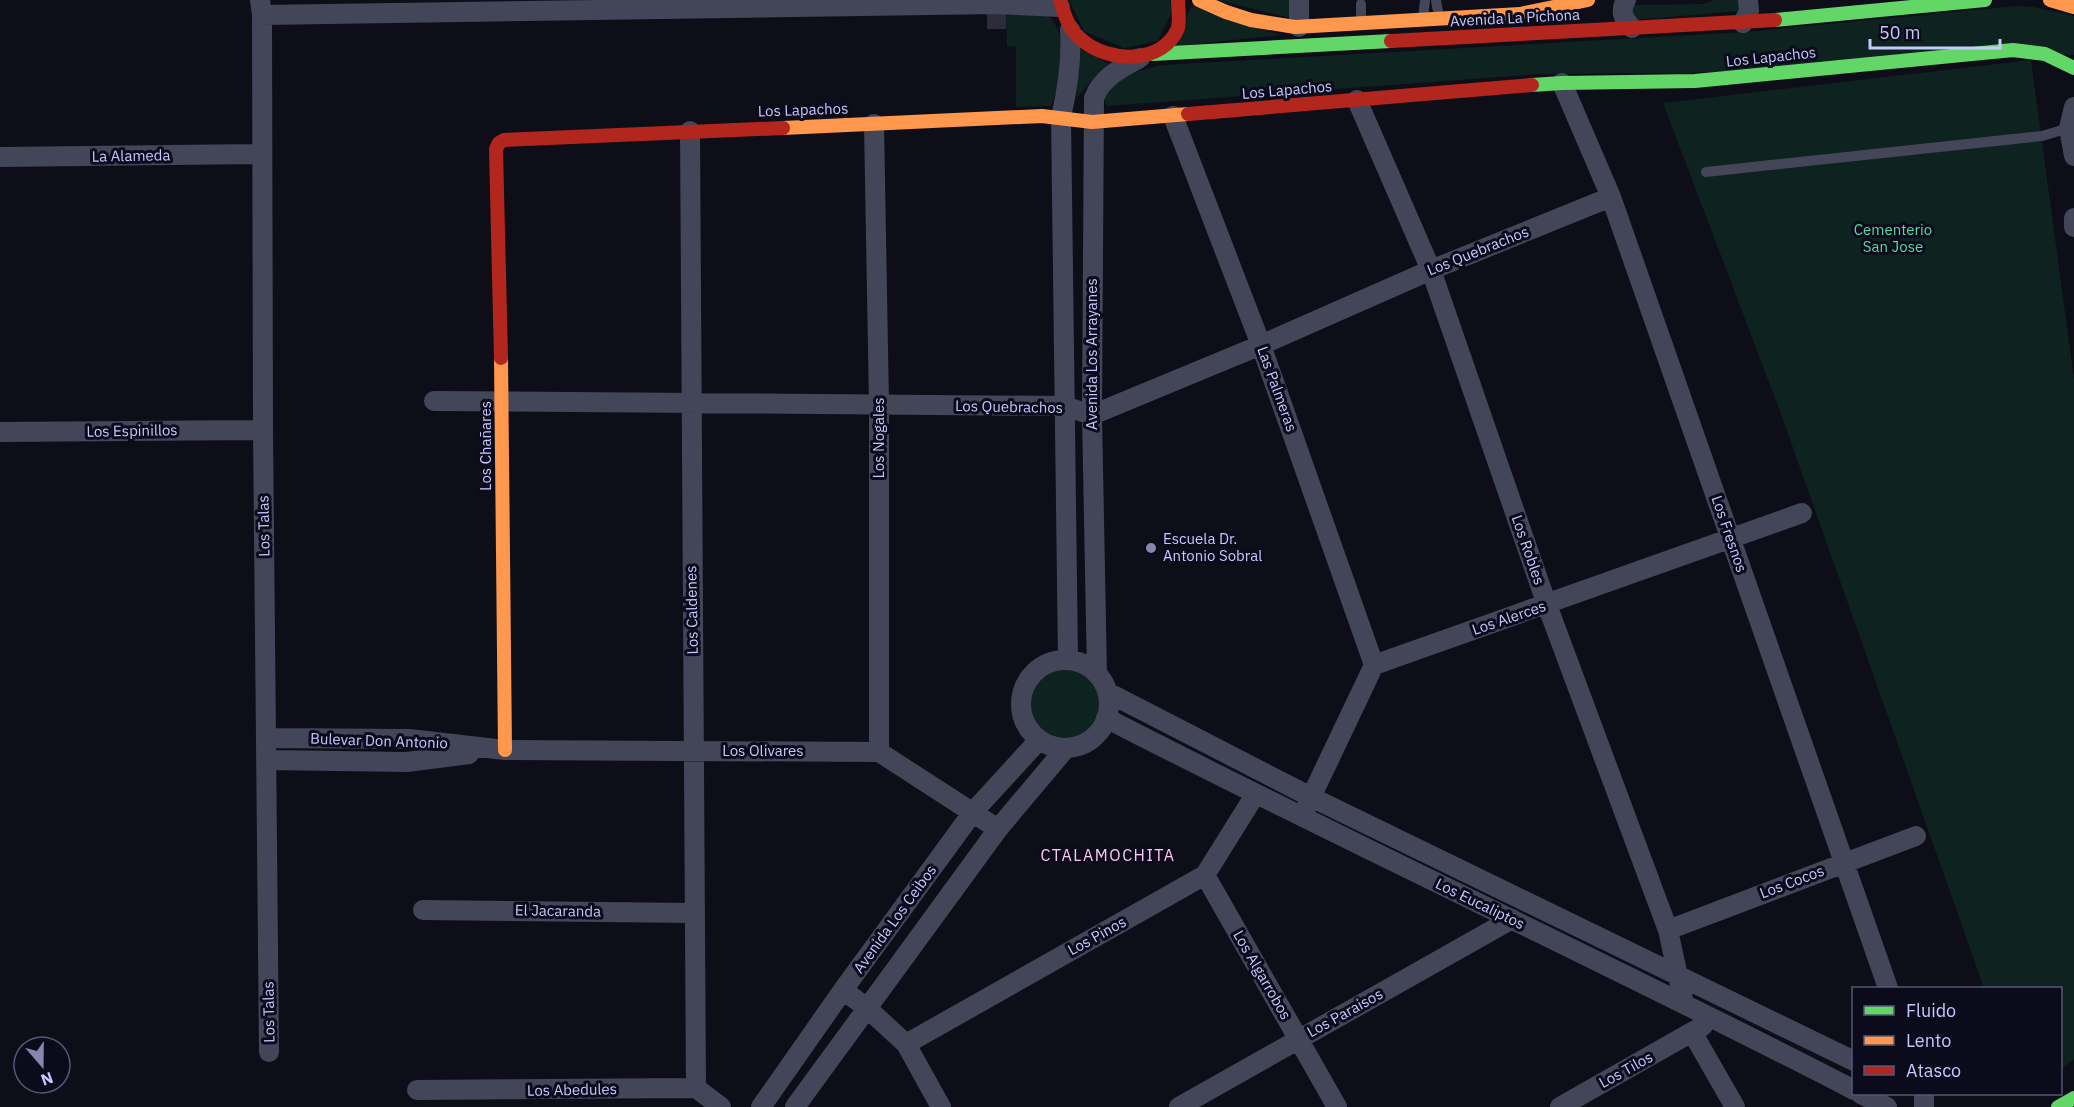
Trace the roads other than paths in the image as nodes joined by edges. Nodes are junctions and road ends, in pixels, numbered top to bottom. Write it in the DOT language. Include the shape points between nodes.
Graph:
graph roads {
  1 [pos="1178,0"];
  2 [pos="1199,0"];
  3 [pos="1425,0"];
  4 [pos="1436,0"];
  5 [pos="1588,0"];
  6 [pos="1626,0"];
  7 [pos="1748,0"];
  8 [pos="1985,0"];
  9 [pos="2050,0"];
  10 [pos="940,2"];
  11 [pos="1302,3"];
  12 [pos="1060,4"];
  13 [pos="1361,4"];
  14 [pos="1555,4"];
  15 [pos="608,6"];
  16 [pos="1508,7"];
  17 [pos="2074,7"];
  18 [pos="261,8"];
  19 [pos="1459,9"];
  20 [pos="1423,19"];
  21 [pos="1439,19"];
  22 [pos="1361,23"];
  23 [pos="1743,23"];
  24 [pos="1299,27"];
  25 [pos="1632,28"];
  26 [pos="1070,30"];
  27 [pos="1147,56"];
  28 [pos="2074,68"];
  29 [pos="1562,83"];
  30 [pos="1357,100"];
  31 [pos="2074,107"];
  32 [pos="1173,116"];
  33 [pos="1061,117"];
  34 [pos="1092,122"];
  35 [pos="874,124"];
  36 [pos="2069,128"];
  37 [pos="690,131"];
  38 [pos="499,143"];
  39 [pos="262,154"];
  40 [pos="2074,156"];
  41 [pos="0,157"];
  42 [pos="1706,172"];
  43 [pos="1611,197"];
  44 [pos="2074,218"];
  45 [pos="2074,227"];
  46 [pos="1431,270"];
  47 [pos="1261,345"];
  48 [pos="434,401"];
  49 [pos="502,402"];
  50 [pos="690,404"];
  51 [pos="879,405"];
  52 [pos="1064,406"];
  53 [pos="1092,415"];
  54 [pos="263,430"];
  55 [pos="0,432"];
  56 [pos="1802,513"];
  57 [pos="1731,539"];
  58 [pos="1547,605"];
  59 [pos="1068,660"];
  60 [pos="1374,665"];
  61 [pos="1097,674"];
  62 [pos="1107,692"];
  63 [pos="1107,718"];
  64 [pos="266,738"];
  65 [pos="1039,740"];
  66 [pos="1066,748"];
  67 [pos="505,750"];
  68 [pos="693,751"];
  69 [pos="879,752"];
  70 [pos="266,760"];
  71 [pos="1255,795"];
  72 [pos="1311,797"];
  73 [pos="973,812"];
  74 [pos="1302,818"];
  75 [pos="998,829"];
  76 [pos="1916,836"];
  77 [pos="1844,862"];
  78 [pos="1205,875"];
  79 [pos="423,910"];
  80 [pos="693,913"];
  81 [pos="1512,920"];
  82 [pos="1668,930"];
  83 [pos="1677,975"];
  84 [pos="1888,987"];
  85 [pos="843,990"];
  86 [pos="1734,1003"];
  87 [pos="1684,1004"];
  88 [pos="867,1008"];
  89 [pos="1716,1018"];
  90 [pos="1692,1032"];
  91 [pos="1298,1039"];
  92 [pos="906,1044"];
  93 [pos="269,1052"];
  94 [pos="1852,1060"];
  95 [pos="696,1088"];
  96 [pos="1852,1089"];
  97 [pos="417,1090"];
  98 [pos="1863,1095"];
  99 [pos="2074,1098"];
  100 [pos="515,1099"];
  101 [pos="721,1107"];
  102 [pos="761,1107"];
  103 [pos="795,1107"];
  104 [pos="941,1107"];
  105 [pos="1179,1107"];
  106 [pos="1337,1107"];
  107 [pos="1560,1107"];
  108 [pos="1735,1107"];
  109 [pos="1887,1107"];
  110 [pos="2058,1107"];
  1 -- 27 [label="street" via="1175,33 1166,45"];
  2 -- 24 [label="street, Avenida La Pichona" via="1251,20"];
  3 -- 20 [label="lane"];
  4 -- 21 [label="lane"];
  5 -- 14 [label="street, Avenida La Pichona"];
  6 -- 25 [label="street" via="1623,16"];
  7 -- 23 [label="street" via="1749,11"];
  8 -- 23 [label="street, Avenida La Pichona"];
  9 -- 17 [label="street"];
  10 -- 12 [label="street"];
  10 -- 15 [label="street"];
  11 -- 24 [label="street"];
  12 -- 26 [label="street"];
  13 -- 22 [label="lane"];
  14 -- 16 [label="street, Avenida La Pichona"];
  15 -- 18 [label="street"];
  16 -- 19 [label="street, Avenida La Pichona"];
  18 -- 39 [label="street, Los Talas"];
  19 -- 21 [label="street, Avenida La Pichona"];
  20 -- 21 [label="street, Avenida La Pichona"];
  20 -- 22 [label="street, Avenida La Pichona"];
  22 -- 24 [label="street, Avenida La Pichona"];
  23 -- 25 [label="street, Avenida La Pichona"];
  25 -- 27 [label="street, Avenida La Pichona"];
  26 -- 27 [label="street, Avenida La Pichona" via="1106,52 1128,58"];
  26 -- 33 [label="street, Avenida Los Arrayanes" via="1070,73"];
  27 -- 34 [label="street, Avenida Los Arrayanes" via="1120,68 1098,88"];
  28 -- 29 [label="street, Los Lapachos" via="2049,54 2013,50 1695,81"];
  29 -- 30 [label="street, Los Lapachos"];
  29 -- 43 [label="street, Los Fresnos"];
  30 -- 32 [label="street, Los Lapachos"];
  30 -- 46 [label="street, Los Robles"];
  31 -- 36 [label="street"];
  32 -- 34 [label="street, Los Lapachos"];
  32 -- 47 [label="street, Las Palmeras"];
  33 -- 34 [label="street, Los Lapachos"];
  33 -- 35 [label="street, Los Lapachos"];
  33 -- 52 [label="street, Avenida Los Arrayanes"];
  34 -- 53 [label="street, Avenida Los Arrayanes"];
  35 -- 37 [label="street, Los Lapachos"];
  35 -- 51 [label="street, Los Nogales"];
  36 -- 40 [label="street"];
  36 -- 42 [label="lane" via="2042,136"];
  37 -- 38 [label="street, Los Lapachos" via="510,138"];
  37 -- 50 [label="street, Los Caldenes"];
  38 -- 49 [label="street, Los Chañares" via="496,149"];
  39 -- 41 [label="street, La Alameda"];
  39 -- 54 [label="street, Los Talas"];
  43 -- 46 [label="street, Los Quebrachos"];
  43 -- 57 [label="street, Los Fresnos"];
  44 -- 45 [label="street"];
  46 -- 47 [label="street, Los Quebrachos"];
  46 -- 58 [label="street, Los Robles"];
  47 -- 53 [label="street, Los Quebrachos"];
  47 -- 60 [label="street, Las Palmeras"];
  48 -- 49 [label="street, Los Quebrachos"];
  49 -- 50 [label="street, Los Quebrachos"];
  49 -- 67 [label="street, Los Chañares"];
  50 -- 51 [label="street, Los Quebrachos"];
  50 -- 68 [label="street, Los Caldenes"];
  51 -- 52 [label="street, Los Quebrachos"];
  51 -- 69 [label="street, Los Nogales"];
  52 -- 53 [label="street, Los Quebrachos"];
  52 -- 59 [label="street, Avenida Los Arrayanes"];
  53 -- 61 [label="street, Avenida Los Arrayanes"];
  54 -- 55 [label="street, Los Espinillos"];
  54 -- 64 [label="street, Los Talas"];
  56 -- 57 [label="street, Los Alerces"];
  57 -- 58 [label="street, Los Alerces"];
  57 -- 77 [label="street, Los Fresnos"];
  58 -- 60 [label="street, Los Alerces"];
  58 -- 82 [label="street, Los Robles"];
  59 -- 61 [label="street"];
  59 -- 65 [label="street" via="1044,665 1033,673 1021,695 1023,720"];
  60 -- 72 [label="street"];
  61 -- 62 [label="street"];
  62 -- 63 [label="street"];
  62 -- 72 [label="street, Los Eucaliptos"];
  63 -- 66 [label="street" via="1091,739"];
  63 -- 71 [label="street, Los Eucaliptos"];
  64 -- 67 [label="street, Bulevar Don Antonio" via="409,740"];
  64 -- 70 [label="street, Los Talas"];
  65 -- 66 [label="street"];
  65 -- 73 [label="street, Avenida Los Ceibos"];
  66 -- 75 [label="street, Avenida Los Ceibos"];
  67 -- 68 [label="street, Los Olivares"];
  67 -- 70 [label="street, Bulevar Don Antonio" via="406,762"];
  68 -- 69 [label="street, Los Olivares"];
  68 -- 80 [label="street, Los Caldenes"];
  69 -- 73 [label="street"];
  70 -- 93 [label="street, Los Talas"];
  71 -- 74 [label="street, Los Eucaliptos"];
  71 -- 78 [label="street, Los Pinos"];
  72 -- 74 [label="street"];
  72 -- 83 [label="street, Los Eucaliptos"];
  73 -- 75 [label="street"];
  73 -- 85 [label="street, Avenida Los Ceibos"];
  74 -- 81 [label="street, Los Eucaliptos"];
  75 -- 88 [label="street, Avenida Los Ceibos"];
  76 -- 77 [label="street, Los Cocos"];
  77 -- 82 [label="street, Los Cocos"];
  77 -- 84 [label="street, Los Fresnos"];
  78 -- 91 [label="street, Los Algarrobos"];
  78 -- 92 [label="street, Los Pinos"];
  79 -- 80 [label="street, El Jacaranda"];
  80 -- 95 [label="street, Los Caldenes"];
  81 -- 87 [label="street, Los Eucaliptos"];
  81 -- 91 [label="street, Los Paraisos"];
  82 -- 83 [label="street, Los Robles"];
  83 -- 86 [label="street, Los Eucaliptos"];
  83 -- 87 [label="street, Los Robles"];
  85 -- 88 [label="street"];
  85 -- 102 [label="street, Avenida Los Ceibos"];
  86 -- 89 [label="street"];
  86 -- 94 [label="street, Los Eucaliptos"];
  87 -- 89 [label="street, Los Eucaliptos"];
  88 -- 92 [label="street"];
  88 -- 103 [label="street, Avenida Los Ceibos"];
  89 -- 90 [label="street"];
  89 -- 96 [label="street, Los Eucaliptos"];
  90 -- 107 [label="street, Los Tilos"];
  90 -- 108 [label="street"];
  91 -- 105 [label="street, Los Paraisos"];
  91 -- 106 [label="street, Los Algarrobos"];
  92 -- 104 [label="street"];
  95 -- 100 [label="street, Los Abedules"];
  95 -- 101 [label="street"];
  97 -- 100 [label="street, Los Abedules"];
  98 -- 109 [label="street"];
  99 -- 110 [label="street"];
}
